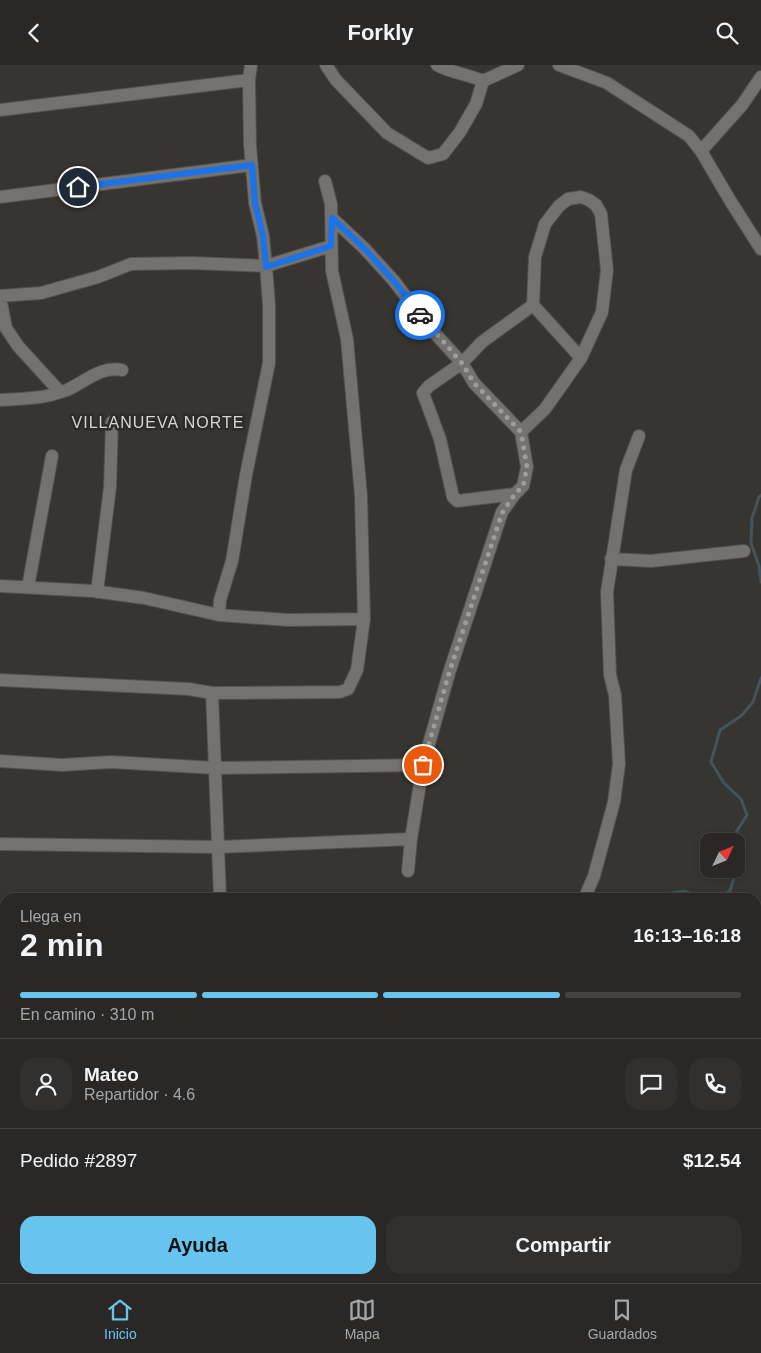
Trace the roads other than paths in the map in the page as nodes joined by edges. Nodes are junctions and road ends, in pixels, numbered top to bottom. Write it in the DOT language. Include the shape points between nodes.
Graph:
graph roads {
  1 [pos="252,65"];
  2 [pos="326,65"];
  3 [pos="437,65"];
  4 [pos="518,65"];
  5 [pos="559,65"];
  6 [pos="477,74"];
  7 [pos="761,77"];
  8 [pos="249,80"];
  9 [pos="0,110"];
  10 [pos="702,151"];
  11 [pos="252,165"];
  12 [pos="325,181"];
  13 [pos="0,197"];
  14 [pos="332,218"];
  15 [pos="331,246"];
  16 [pos="761,249"];
  17 [pos="266,267"];
  18 [pos="0,296"];
  19 [pos="533,305"];
  20 [pos="581,358"];
  21 [pos="462,363"];
  22 [pos="122,371"];
  23 [pos="60,392"];
  24 [pos="0,400"];
  25 [pos="112,422"];
  26 [pos="521,432"];
  27 [pos="639,436"];
  28 [pos="52,456"];
  29 [pos="515,494"];
  30 [pos="744,551"];
  31 [pos="611,559"];
  32 [pos="0,586"];
  33 [pos="28,587"];
  34 [pos="97,592"];
  35 [pos="219,615"];
  36 [pos="364,619"];
  37 [pos="0,680"];
  38 [pos="212,693"];
  39 [pos="0,761"];
  40 [pos="423,765"];
  41 [pos="216,768"];
  42 [pos="411,839"];
  43 [pos="0,844"];
  44 [pos="218,847"];
  45 [pos="408,871"];
  46 [pos="220,893"];
  47 [pos="587,893"];
  1 -- 8 [label="street"];
  2 -- 6 [label="street" via="336,80 387,133 428,158 443,154 460,132 476,104"];
  3 -- 6 [label="street"];
  4 -- 6 [label="street"];
  5 -- 10 [label="street" via="607,83 688,136"];
  7 -- 10 [label="street" via="742,105"];
  8 -- 9 [label="street"];
  8 -- 11 [label="street"];
  10 -- 16 [label="street"];
  11 -- 13 [label="street"];
  11 -- 17 [label="street"];
  12 -- 14 [label="street"];
  14 -- 15 [label="street"];
  14 -- 21 [label="street" via="394,281"];
  15 -- 17 [label="street"];
  15 -- 36 [label="street" via="332,271 347,339 354,412 361,496"];
  17 -- 18 [label="street" via="191,263 131,265 41,293"];
  17 -- 35 [label="street" via="269,363"];
  18 -- 23 [label="street" via="6,328"];
  19 -- 20 [label="street"];
  19 -- 20 [label="street" via="535,257 544,224 568,199 581,197 589,200 601,214 607,269 602,312"];
  19 -- 21 [label="street" via="482,342"];
  20 -- 26 [label="street" via="546,409"];
  21 -- 26 [label="street" via="474,383"];
  21 -- 29 [label="street" via="423,393 440,439 453,497 456,501"];
  22 -- 23 [label="street" via="97,374"];
  23 -- 24 [label="street"];
  25 -- 34 [label="street" via="110,487"];
  26 -- 29 [label="street" via="527,467 523,486"];
  27 -- 31 [label="street" via="626,470"];
  28 -- 33 [label="street"];
  29 -- 40 [label="street" via="502,513 449,673"];
  30 -- 31 [label="street" via="651,561"];
  31 -- 47 [label="street" via="606,591 619,764 614,802"];
  32 -- 33 [label="street"];
  33 -- 34 [label="street"];
  34 -- 35 [label="street" via="144,598"];
  35 -- 36 [label="street" via="288,620"];
  36 -- 38 [label="street" via="357,670 348,689 340,692"];
  37 -- 38 [label="street" via="189,689"];
  38 -- 41 [label="street"];
  39 -- 41 [label="street" via="62,765 111,762"];
  40 -- 41 [label="street"];
  40 -- 42 [label="street"];
  41 -- 44 [label="street"];
  42 -- 44 [label="street"];
  42 -- 45 [label="street"];
  43 -- 44 [label="street"];
  44 -- 46 [label="street"];
}
